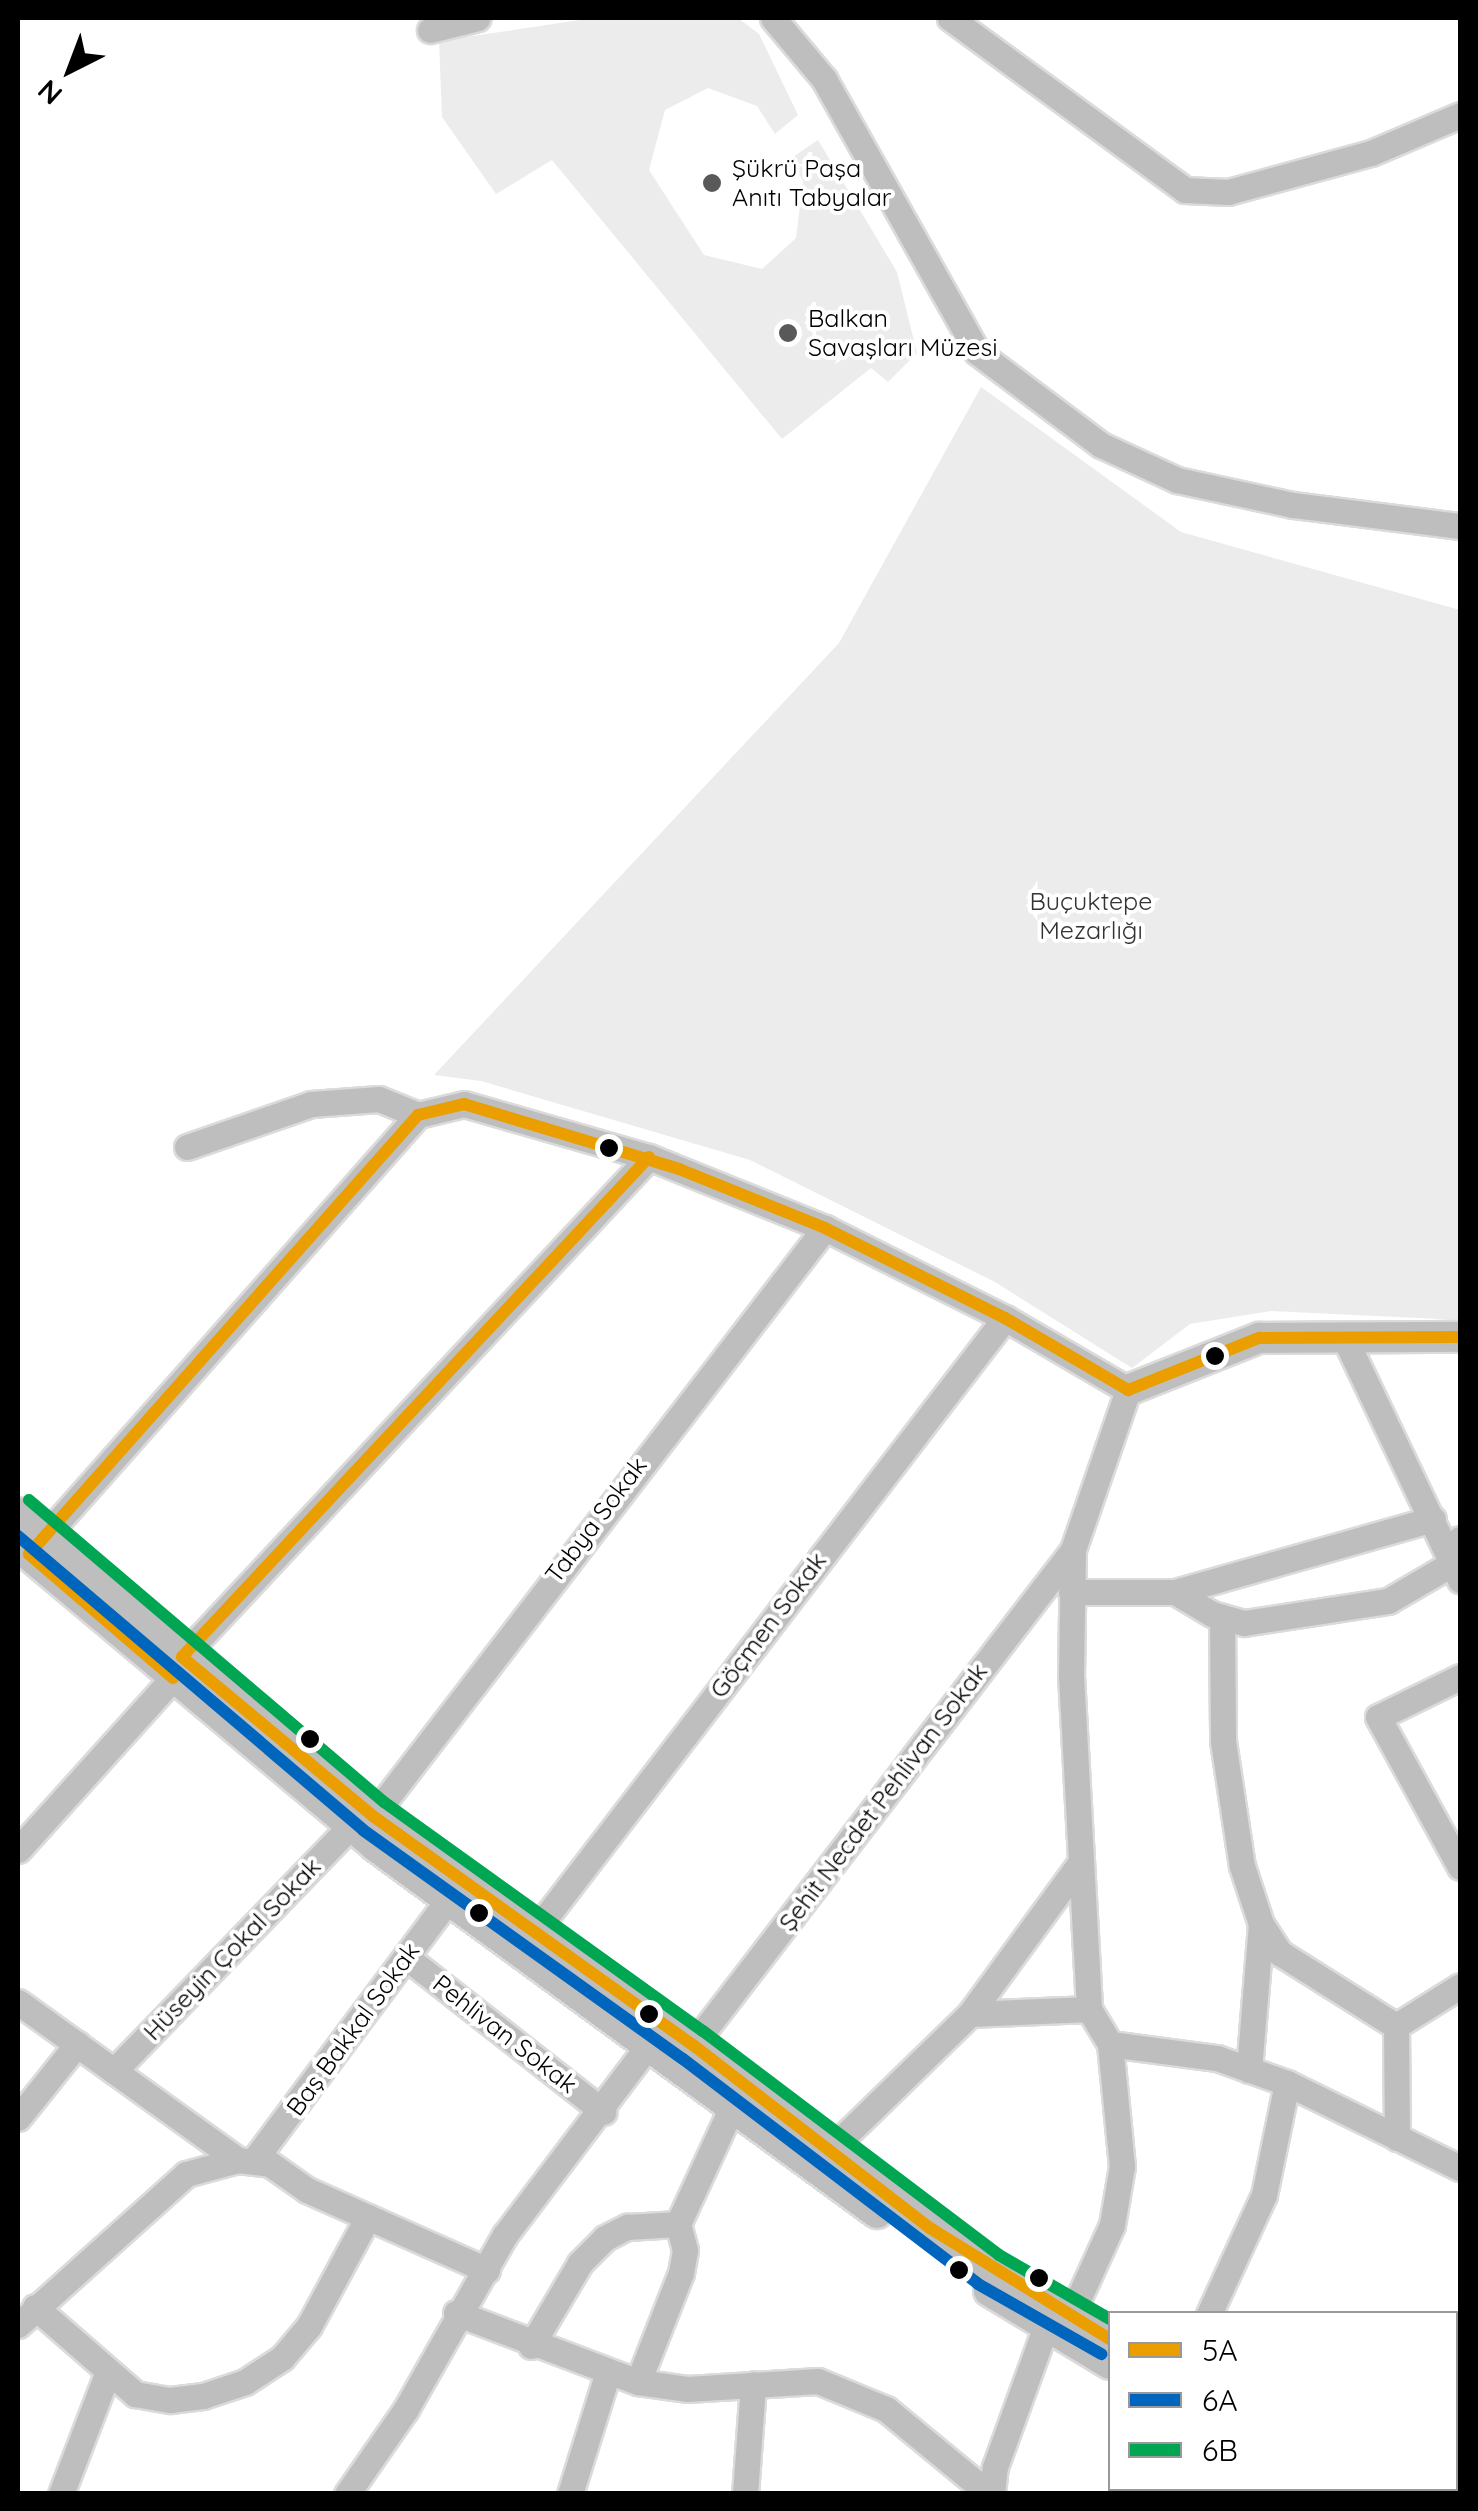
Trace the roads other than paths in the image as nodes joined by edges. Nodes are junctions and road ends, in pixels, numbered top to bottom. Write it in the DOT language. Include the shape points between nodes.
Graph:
graph roads {
  1 [pos="478,18"];
  2 [pos="773,18"];
  3 [pos="950,18"];
  4 [pos="430,30"];
  5 [pos="1460,114"];
  6 [pos="1460,526"];
  7 [pos="418,1115"];
  8 [pos="187,1147"];
  9 [pos="649,1157"];
  10 [pos="825,1228"];
  11 [pos="1006,1318"];
  12 [pos="1460,1337"];
  13 [pos="1347,1343"];
  14 [pos="1128,1390"];
  15 [pos="18,1513"];
  16 [pos="1432,1520"];
  17 [pos="27,1550"];
  18 [pos="1072,1550"];
  19 [pos="1458,1561"];
  20 [pos="1072,1592"];
  21 [pos="1175,1592"];
  22 [pos="1222,1617"];
  23 [pos="178,1667"];
  24 [pos="1460,1677"];
  25 [pos="362,1821"];
  26 [pos="18,1850"];
  27 [pos="1080,1863"];
  28 [pos="1460,1867"];
  29 [pos="449,1899"];
  30 [pos="1261,1924"];
  31 [pos="534,1934"];
  32 [pos="406,1957"];
  33 [pos="1460,1986"];
  34 [pos="18,2002"];
  35 [pos="1089,2009"];
  36 [pos="970,2014"];
  37 [pos="1396,2026"];
  38 [pos="650,2043"];
  39 [pos="77,2044"];
  40 [pos="1110,2044"];
  41 [pos="686,2055"];
  42 [pos="1249,2070"];
  43 [pos="114,2071"];
  44 [pos="1287,2083"];
  45 [pos="732,2105"];
  46 [pos="604,2112"];
  47 [pos="18,2118"];
  48 [pos="1397,2138"];
  49 [pos="829,2151"];
  50 [pos="246,2159"];
  51 [pos="1460,2168"];
  52 [pos="368,2217"];
  53 [pos="678,2224"];
  54 [pos="486,2270"];
  55 [pos="1210,2311"];
  56 [pos="456,2313"];
  57 [pos="26,2316"];
  58 [pos="1058,2328"];
  59 [pos="1108,2339"];
  60 [pos="531,2346"];
  61 [pos="1108,2363"];
  62 [pos="107,2374"];
  63 [pos="607,2375"];
  64 [pos="638,2382"];
  65 [pos="753,2384"];
  66 [pos="61,2494"];
  67 [pos="347,2494"];
  68 [pos="570,2494"];
  69 [pos="745,2494"];
  70 [pos="990,2494"];
  1 -- 4 [label="street"];
  2 -- 6 [label="street" via="824,79 977,352 1100,444 1177,480 1292,505"];
  3 -- 5 [label="street" via="1185,190 1228,192 1371,153"];
  7 -- 8 [label="street" via="380,1099 311,1104"];
  7 -- 9 [label="street" via="464,1104"];
  7 -- 17 [label="street"];
  9 -- 10 [label="street"];
  9 -- 23 [label="street"];
  10 -- 11 [label="street"];
  10 -- 25 [label="street, Tabya Sokak"];
  11 -- 14 [label="street"];
  11 -- 31 [label="street, Göçmen Sokak"];
  12 -- 13 [label="main road"];
  13 -- 14 [label="main road" via="1260,1338"];
  13 -- 16 [label="street"];
  14 -- 18 [label="street"];
  15 -- 17 [label="main road"];
  16 -- 19 [label="street"];
  16 -- 21 [label="street"];
  17 -- 23 [label="main road"];
  18 -- 20 [label="street"];
  18 -- 41 [label="street, Şehit Necdet Pehlivan Sokak"];
  19 -- 22 [label="street" via="1388,1601 1244,1623"];
  20 -- 21 [label="street"];
  20 -- 27 [label="street"];
  21 -- 22 [label="street"];
  22 -- 30 [label="street" via="1223,1742 1242,1866"];
  23 -- 25 [label="main road"];
  23 -- 26 [label="street"];
  24 -- 28 [label="street" via="1378,1717"];
  25 -- 29 [label="main road"];
  25 -- 31 [label="main road"];
  25 -- 43 [label="street, Hüseyin Çokal Sokak"];
  27 -- 35 [label="street"];
  27 -- 36 [label="street"];
  29 -- 32 [label="street, Baş Bakkal Sokak"];
  29 -- 38 [label="main road"];
  30 -- 37 [label="street" via="1280,1953"];
  30 -- 42 [label="street"];
  31 -- 41 [label="main road"];
  32 -- 46 [label="street, Pehlivan Sokak"];
  32 -- 50 [label="street, Baş Bakkal Sokak"];
  33 -- 37 [label="street"];
  34 -- 39 [label="street"];
  35 -- 36 [label="street"];
  35 -- 40 [label="street"];
  36 -- 49 [label="street"];
  37 -- 48 [label="street"];
  38 -- 41 [label="main road"];
  38 -- 46 [label="street"];
  39 -- 43 [label="street"];
  39 -- 47 [label="street"];
  40 -- 42 [label="street" via="1217,2058"];
  40 -- 58 [label="street" via="1122,2166 1112,2225"];
  41 -- 45 [label="main road"];
  41 -- 49 [label="main road"];
  42 -- 44 [label="street"];
  43 -- 50 [label="street"];
  44 -- 48 [label="street"];
  44 -- 55 [label="street" via="1264,2195"];
  45 -- 53 [label="street"];
  45 -- 58 [label="main road"];
  46 -- 54 [label="street"];
  48 -- 51 [label="street"];
  49 -- 58 [label="main road"];
  50 -- 52 [label="street"];
  50 -- 57 [label="street" via="186,2174"];
  52 -- 54 [label="street"];
  52 -- 62 [label="street" via="308,2326 282,2358 245,2382 170,2400 135,2394"];
  53 -- 60 [label="street" via="627,2227 606,2238 580,2262"];
  53 -- 64 [label="street" via="686,2250 681,2273"];
  54 -- 56 [label="street"];
  56 -- 60 [label="street"];
  56 -- 67 [label="street" via="406,2409"];
  57 -- 62 [label="street"];
  58 -- 59 [label="main road"];
  58 -- 61 [label="main road"];
  58 -- 70 [label="street" via="995,2467"];
  60 -- 63 [label="street"];
  62 -- 66 [label="street"];
  63 -- 64 [label="street"];
  63 -- 68 [label="street"];
  64 -- 65 [label="street" via="687,2389"];
  65 -- 69 [label="street"];
  65 -- 70 [label="street" via="818,2380 886,2409"];
}
